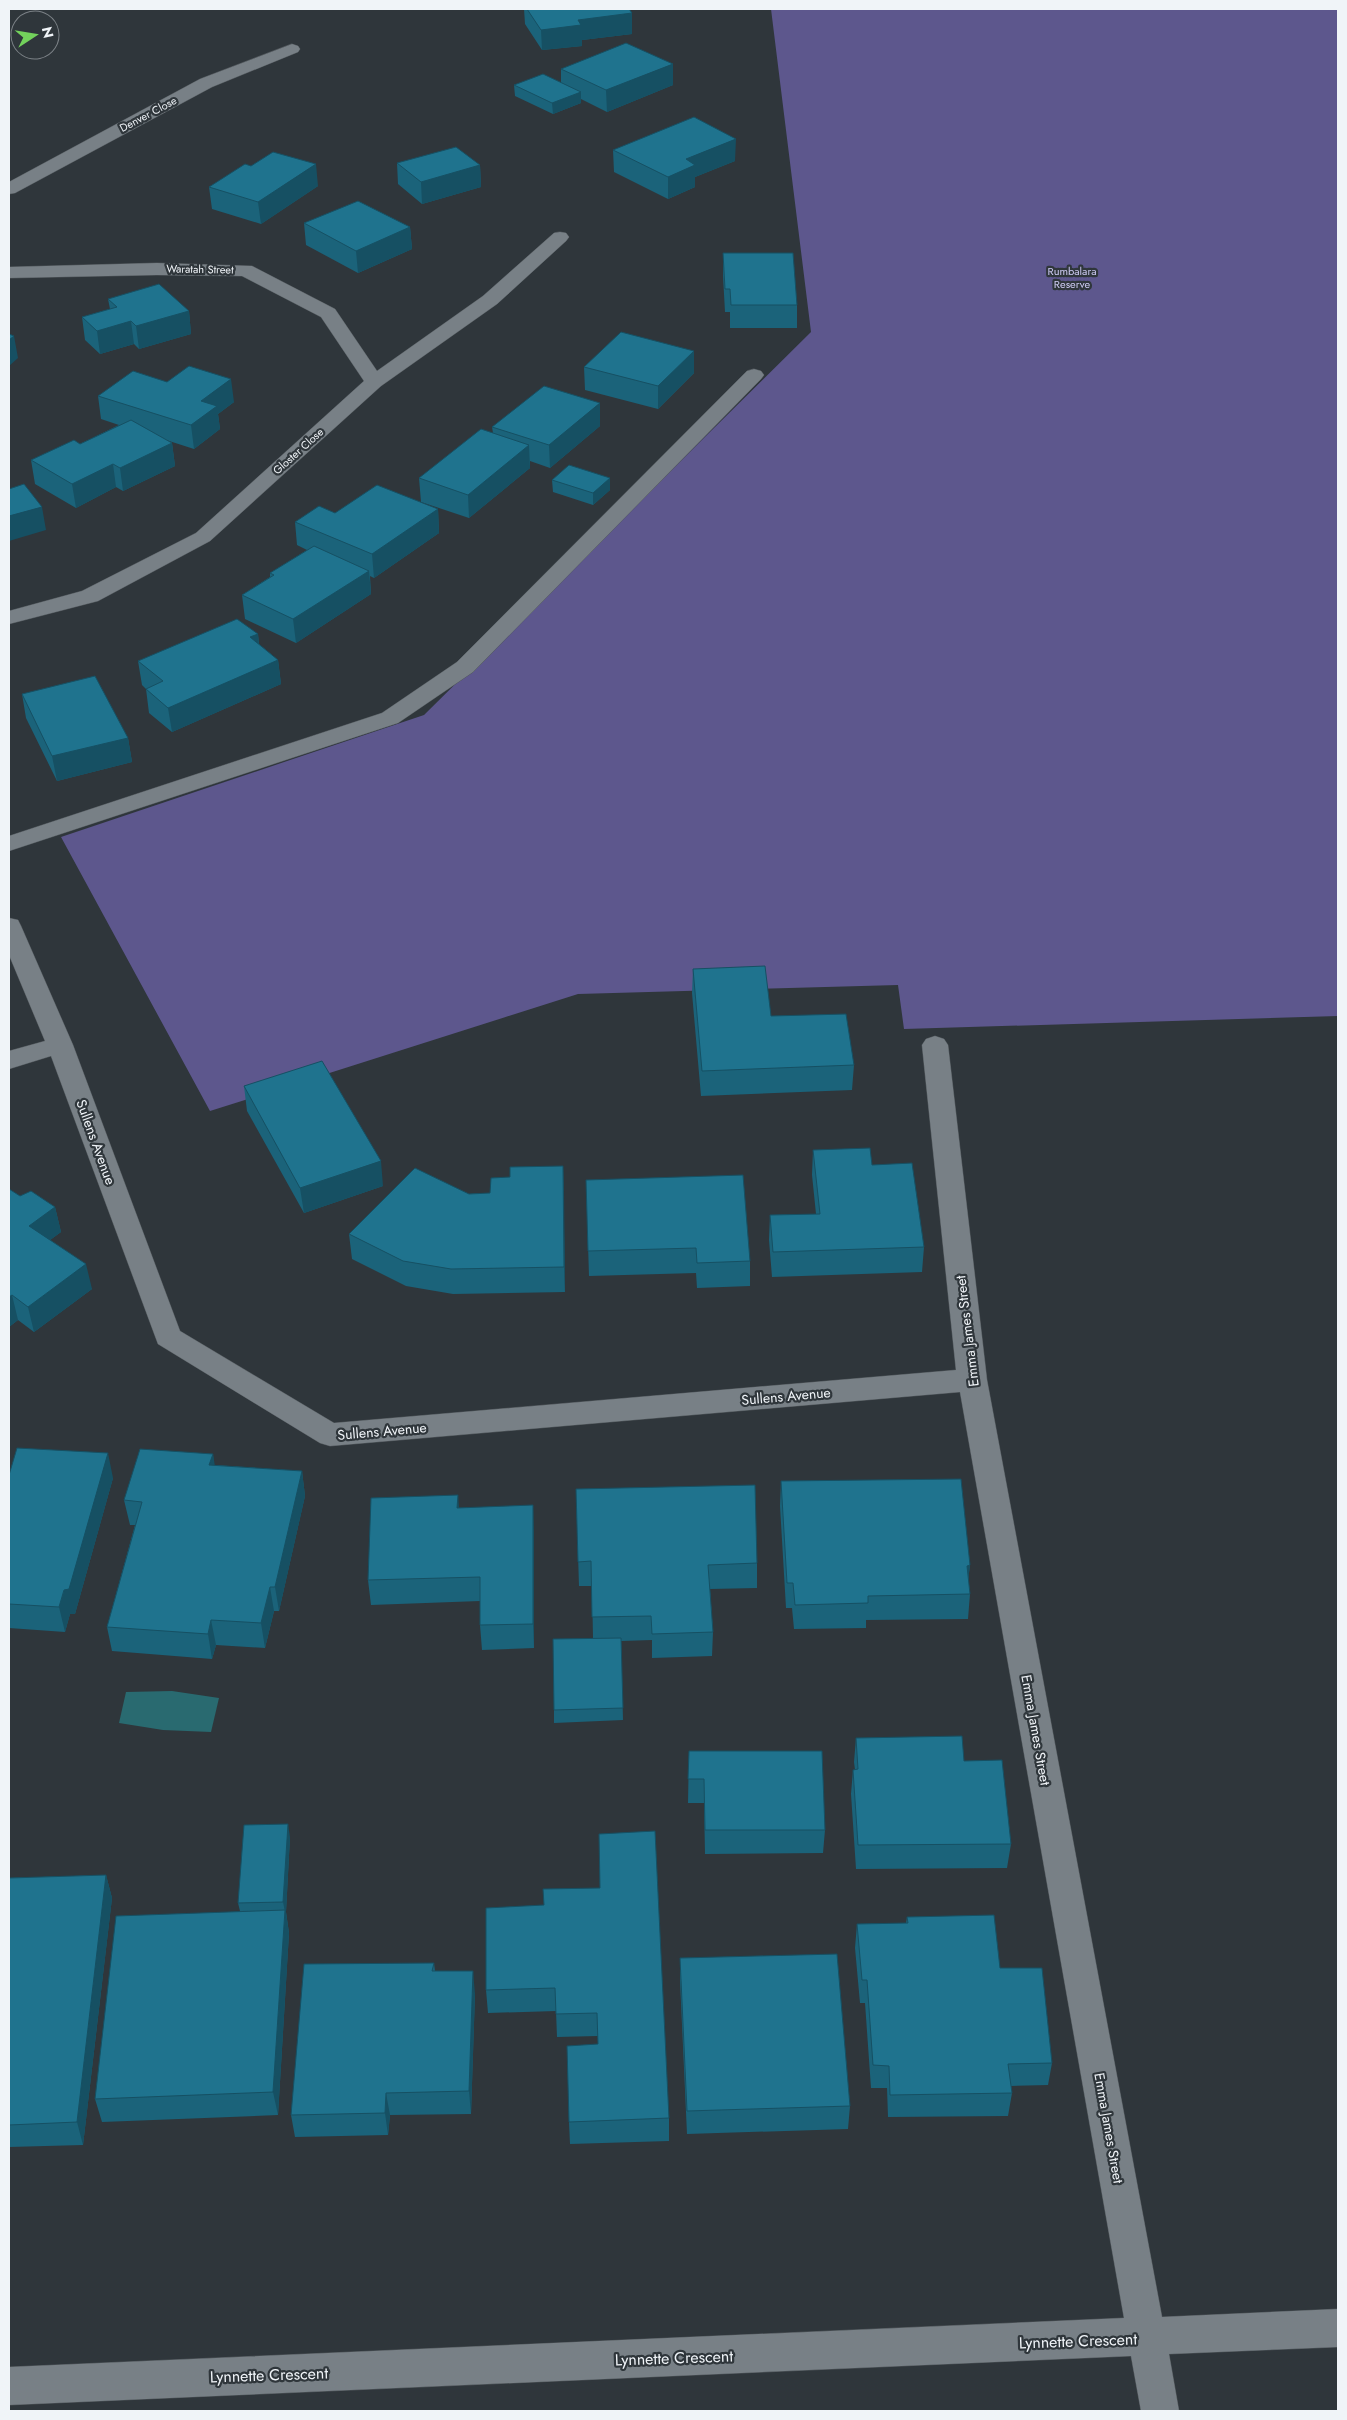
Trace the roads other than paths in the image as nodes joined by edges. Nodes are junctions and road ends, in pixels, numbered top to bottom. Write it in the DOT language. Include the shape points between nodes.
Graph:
graph roads {
  1 [pos="292,49"];
  2 [pos="9,189"];
  3 [pos="560,237"];
  4 [pos="9,272"];
  5 [pos="754,375"];
  6 [pos="374,382"];
  7 [pos="9,618"];
  8 [pos="9,844"];
  9 [pos="9,926"];
  10 [pos="60,1045"];
  11 [pos="935,1045"];
  12 [pos="9,1060"];
  13 [pos="972,1380"];
  14 [pos="1338,2328"];
  15 [pos="1147,2338"];
  16 [pos="9,2386"];
  17 [pos="1160,2411"];
  1 -- 2 [label="street, Denver Close" via="206,83"];
  3 -- 6 [label="street, Gloster Close" via="490,300"];
  4 -- 6 [label="street, Waratah Street" via="244,270 328,313"];
  5 -- 8 [label="street" via="465,666 390,718"];
  6 -- 7 [label="street, Gloster Close" via="203,537 90,596"];
  9 -- 10 [label="street, Sullens Avenue"];
  10 -- 12 [label="street"];
  10 -- 13 [label="street, Sullens Avenue" via="168,1337 330,1436"];
  11 -- 13 [label="street, Emma James Street"];
  13 -- 15 [label="street, Emma James Street"];
  14 -- 15 [label="street, Lynnette Crescent"];
  15 -- 16 [label="street, Lynnette Crescent"];
  15 -- 17 [label="street, Emma James Street"];
}
